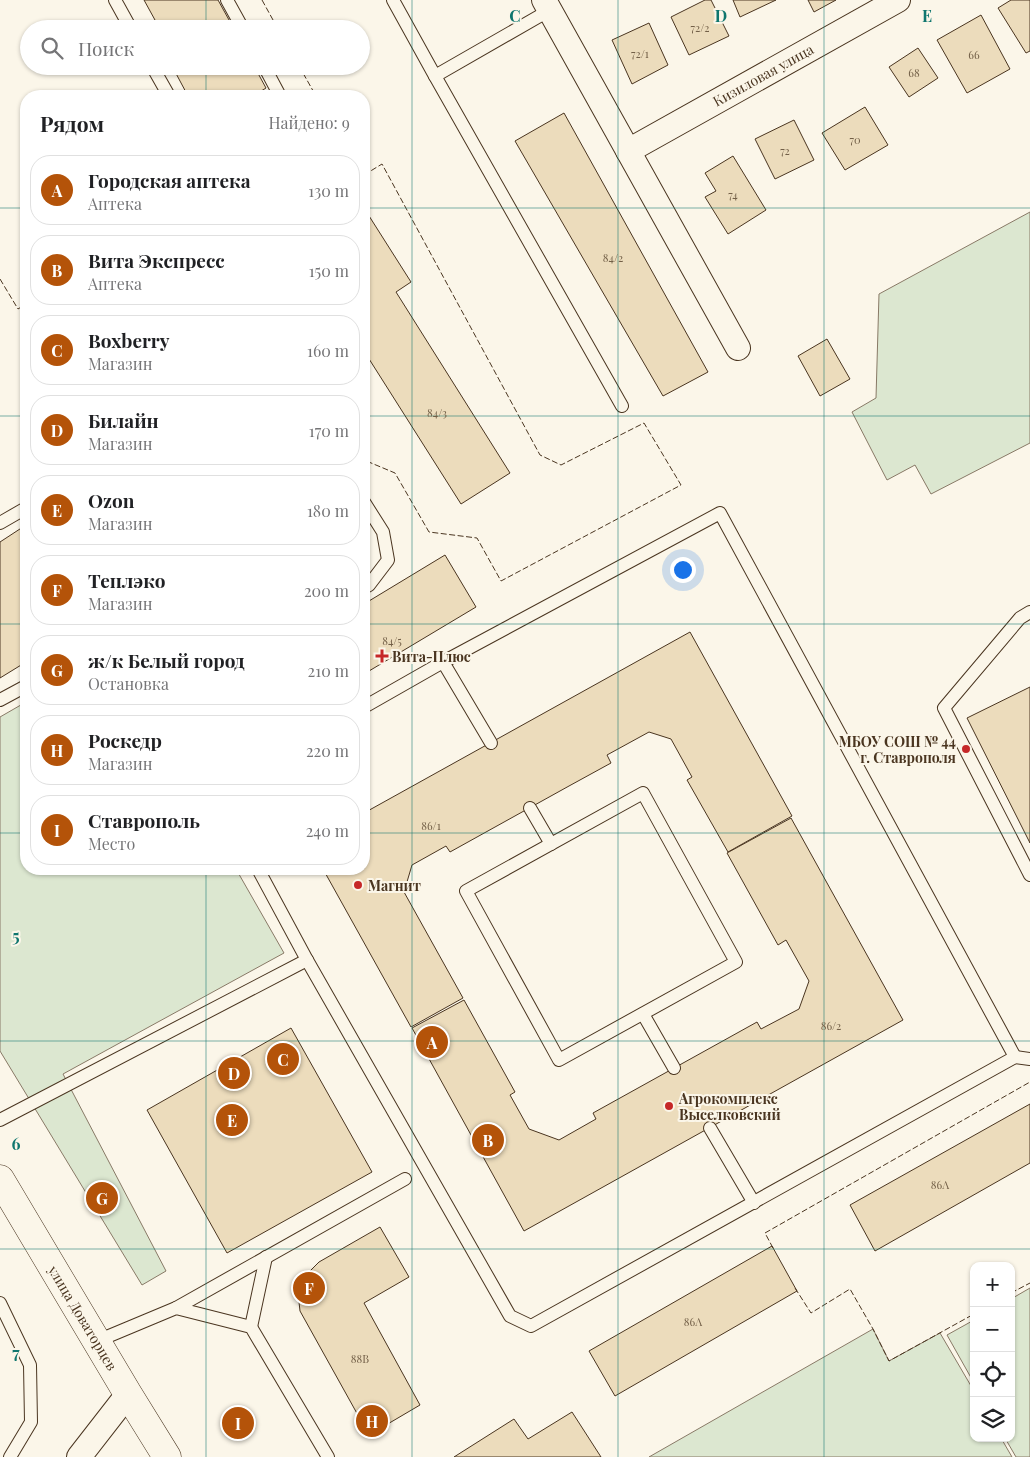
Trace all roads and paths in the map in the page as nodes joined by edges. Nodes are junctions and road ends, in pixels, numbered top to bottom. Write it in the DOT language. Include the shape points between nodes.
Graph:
graph roads {
  1 [pos="115,0"];
  2 [pos="227,0"];
  3 [pos="392,0"];
  4 [pos="898,0"];
  5 [pos="547,5"];
  6 [pos="126,20"];
  7 [pos="238,20"];
  8 [pos="157,75"];
  9 [pos="269,75"];
  10 [pos="435,76"];
  11 [pos="166,90"];
  12 [pos="277,90"];
  13 [pos="628,151"];
  14 [pos="738,348"];
  15 [pos="622,406"];
  16 [pos="20,511"];
  17 [pos="370,511"];
  18 [pos="0,523"];
  19 [pos="370,582"];
  20 [pos="1030,612"];
  21 [pos="443,662"];
  22 [pos="20,689"];
  23 [pos="0,700"];
  24 [pos="370,704"];
  25 [pos="491,743"];
  26 [pos="530,808"];
  27 [pos="551,844"];
  28 [pos="261,875"];
  29 [pos="1030,875"];
  30 [pos="308,960"];
  31 [pos="643,1014"];
  32 [pos="1015,1057"];
  33 [pos="1030,1059"];
  34 [pos="674,1068"];
  35 [pos="0,1120"];
  36 [pos="710,1128"];
  37 [pos="0,1179"];
  38 [pos="405,1179"];
  39 [pos="754,1203"];
  40 [pos="266,1257"];
  41 [pos="0,1303"];
  42 [pos="176,1308"];
  43 [pos="251,1327"];
  44 [pos="97,1341"];
  45 [pos="128,1394"];
  46 [pos="10,1457"];
  47 [pos="79,1457"];
  48 [pos="167,1457"];
  49 [pos="328,1457"];
  1 -- 6 [label="lane"];
  2 -- 7 [label="lane"];
  3 -- 10 [label="lane"];
  4 -- 13 [label="street, Кизиловая улица"];
  5 -- 10 [label="lane"];
  5 -- 13 [label="street"];
  8 -- 11 [label="lane"];
  9 -- 12 [label="lane"];
  10 -- 15 [label="lane"];
  13 -- 14 [label="street"];
  16 -- 18 [label="lane"];
  17 -- 19 [label="lane" via="383,532 388,560"];
  20 -- 29 [label="lane" via="1020,618 944,708"];
  21 -- 24 [label="lane"];
  21 -- 25 [label="lane"];
  21 -- 32 [label="lane" via="720,514"];
  22 -- 23 [label="lane"];
  26 -- 27 [label="lane"];
  27 -- 31 [label="lane" via="466,891 559,1060"];
  27 -- 31 [label="lane" via="643,793 736,962"];
  28 -- 30 [label="lane"];
  30 -- 35 [label="lane"];
  30 -- 39 [label="lane" via="510,1316 532,1326"];
  31 -- 34 [label="lane"];
  32 -- 33 [label="lane"];
  32 -- 39 [label="lane"];
  36 -- 39 [label="lane"];
  37 -- 44 [label="main road, улица Доваторцев"];
  38 -- 40 [label="lane"];
  40 -- 42 [label="lane"];
  40 -- 43 [label="lane"];
  41 -- 46 [label="lane" via="30,1365 31,1422"];
  42 -- 43 [label="lane"];
  42 -- 44 [label="lane"];
  43 -- 49 [label="lane"];
  44 -- 45 [label="main road, улица Доваторцев"];
  45 -- 47 [label="street"];
  45 -- 48 [label="main road, улица Доваторцев"];
}
